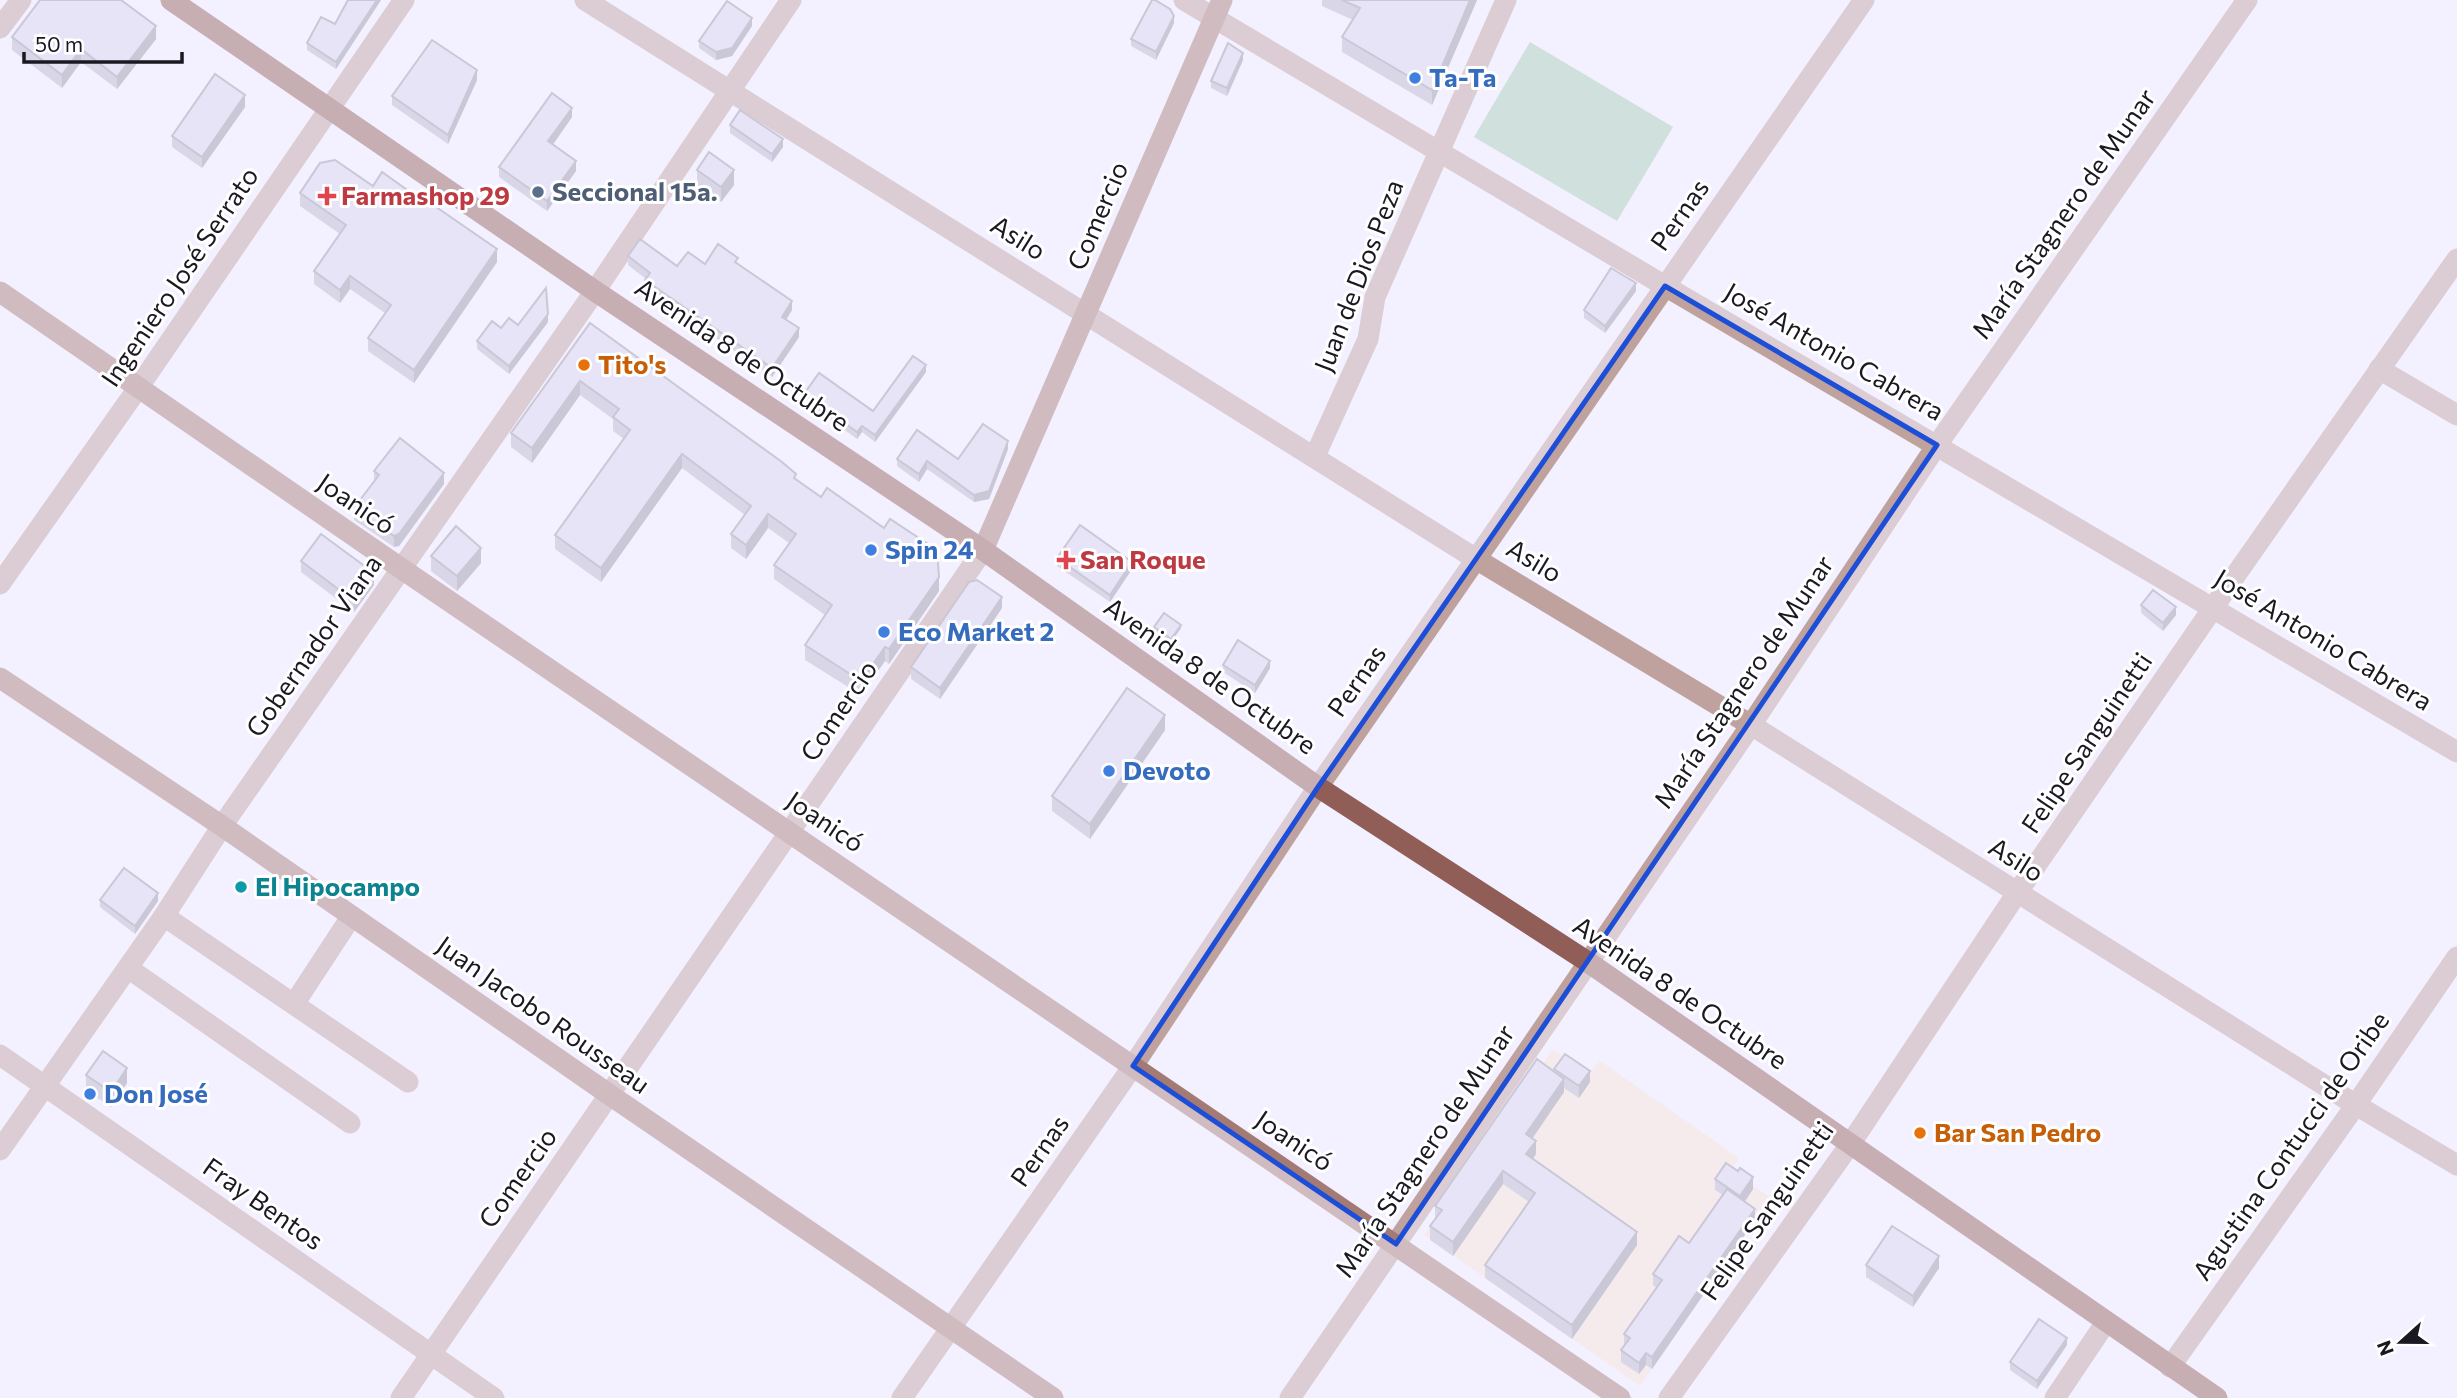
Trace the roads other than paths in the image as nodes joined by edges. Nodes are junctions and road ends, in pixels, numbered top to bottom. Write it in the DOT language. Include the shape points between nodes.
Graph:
graph roads {
  1 [pos="21,0"];
  2 [pos="171,0"];
  3 [pos="404,0"];
  4 [pos="585,0"];
  5 [pos="792,0"];
  6 [pos="1184,0"];
  7 [pos="1506,0"];
  8 [pos="1864,0"];
  9 [pos="2247,0"];
  10 [pos="1218,9"];
  11 [pos="0,28"];
  12 [pos="729,92"];
  13 [pos="329,109"];
  14 [pos="1439,153"];
  15 [pos="2457,259"];
  16 [pos="1665,286"];
  17 [pos="594,291"];
  18 [pos="0,292"];
  19 [pos="1086,313"];
  20 [pos="2379,369"];
  21 [pos="138,388"];
  22 [pos="2457,415"];
  23 [pos="1937,444"];
  24 [pos="1315,456"];
  25 [pos="983,550"];
  26 [pos="1476,559"];
  27 [pos="402,569"];
  28 [pos="0,584"];
  29 [pos="2213,608"];
  30 [pos="0,678"];
  31 [pos="1751,724"];
  32 [pos="2457,752"];
  33 [pos="1318,787"];
  34 [pos="222,826"];
  35 [pos="790,832"];
  36 [pos="2017,893"];
  37 [pos="164,916"];
  38 [pos="351,917"];
  39 [pos="2457,957"];
  40 [pos="1588,962"];
  41 [pos="128,968"];
  42 [pos="294,1004"];
  43 [pos="0,1055"];
  44 [pos="1133,1066"];
  45 [pos="408,1082"];
  46 [pos="45,1086"];
  47 [pos="610,1095"];
  48 [pos="2356,1105"];
  49 [pos="350,1123"];
  50 [pos="1851,1143"];
  51 [pos="0,1150"];
  52 [pos="2457,1165"];
  53 [pos="1396,1244"];
  54 [pos="2106,1322"];
  55 [pos="950,1327"];
  56 [pos="430,1355"];
  57 [pos="2170,1367"];
  58 [pos="401,1398"];
  59 [pos="494,1398"];
  60 [pos="902,1398"];
  61 [pos="1053,1398"];
  62 [pos="1290,1398"];
  63 [pos="1620,1398"];
  64 [pos="1669,1398"];
  65 [pos="2054,1398"];
  66 [pos="2217,1398"];
  1 -- 11 [label="street"];
  2 -- 13 [label="main road, Avenida 8 de Octubre"];
  3 -- 13 [label="street, Ingeniero José Serrato"];
  4 -- 12 [label="street, Asilo"];
  5 -- 12 [label="street, Gobernador Viana"];
  6 -- 10 [label="street, José Antonio Cabrera"];
  7 -- 14 [label="street, Juan de Dios Peza"];
  8 -- 16 [label="street, Pernas"];
  9 -- 23 [label="street, María Stagnero de Munar"];
  10 -- 14 [label="street, José Antonio Cabrera"];
  10 -- 19 [label="street, Comercio"];
  12 -- 17 [label="street, Gobernador Viana"];
  12 -- 19 [label="street, Asilo"];
  13 -- 17 [label="main road, Avenida 8 de Octubre"];
  13 -- 21 [label="street, Ingeniero José Serrato"];
  14 -- 16 [label="street, José Antonio Cabrera"];
  14 -- 24 [label="street, Juan de Dios Peza" via="1376,297 1368,339"];
  15 -- 20 [label="street, Felipe Sanguinetti"];
  16 -- 23 [label="street, José Antonio Cabrera"];
  16 -- 26 [label="street, Pernas"];
  17 -- 25 [label="main road, Avenida 8 de Octubre"];
  17 -- 27 [label="street, Gobernador Viana"];
  18 -- 21 [label="street, Joanicó"];
  19 -- 24 [label="street, Asilo"];
  19 -- 25 [label="street, Comercio"];
  20 -- 22 [label="street"];
  20 -- 29 [label="street, Felipe Sanguinetti"];
  21 -- 27 [label="street, Joanicó"];
  21 -- 28 [label="street, Ingeniero José Serrato"];
  23 -- 29 [label="street, José Antonio Cabrera"];
  23 -- 31 [label="street, María Stagnero de Munar"];
  24 -- 26 [label="street, Asilo"];
  25 -- 33 [label="main road, Avenida 8 de Octubre"];
  25 -- 35 [label="street, Comercio"];
  26 -- 31 [label="street, Asilo"];
  26 -- 33 [label="street, Pernas"];
  27 -- 34 [label="street, Gobernador Viana"];
  27 -- 35 [label="street, Joanicó"];
  29 -- 32 [label="street, José Antonio Cabrera"];
  29 -- 36 [label="street, Felipe Sanguinetti"];
  30 -- 34 [label="street, Juan Jacobo Rousseau"];
  31 -- 36 [label="street, Asilo"];
  31 -- 40 [label="street, María Stagnero de Munar"];
  33 -- 40 [label="main road, Avenida 8 de Octubre"];
  33 -- 44 [label="street, Pernas"];
  34 -- 37 [label="street, Gobernador Viana"];
  34 -- 38 [label="street, Juan Jacobo Rousseau"];
  35 -- 44 [label="street, Joanicó"];
  35 -- 47 [label="street, Comercio"];
  36 -- 48 [label="street, Asilo"];
  36 -- 50 [label="street, Felipe Sanguinetti"];
  37 -- 41 [label="street, Gobernador Viana"];
  37 -- 42 [label="street"];
  38 -- 42 [label="street"];
  38 -- 47 [label="street, Juan Jacobo Rousseau"];
  39 -- 48 [label="street, Agustina Contucci de Oribe"];
  40 -- 50 [label="main road, Avenida 8 de Octubre"];
  40 -- 53 [label="street, María Stagnero de Munar"];
  41 -- 46 [label="street, Gobernador Viana"];
  41 -- 49 [label="street"];
  42 -- 45 [label="street"];
  43 -- 46 [label="street, Fray Bentos"];
  44 -- 53 [label="street, Joanicó"];
  44 -- 55 [label="street, Pernas"];
  46 -- 51 [label="street, Gobernador Viana"];
  46 -- 56 [label="street, Fray Bentos"];
  47 -- 55 [label="street, Juan Jacobo Rousseau"];
  47 -- 56 [label="street, Comercio"];
  48 -- 52 [label="street, Asilo"];
  48 -- 57 [label="street, Agustina Contucci de Oribe"];
  50 -- 54 [label="main road, Avenida 8 de Octubre"];
  50 -- 64 [label="street, Felipe Sanguinetti"];
  53 -- 62 [label="street, María Stagnero de Munar"];
  53 -- 63 [label="street, Joanicó"];
  54 -- 57 [label="main road, Avenida 8 de Octubre"];
  54 -- 65 [label="street"];
  55 -- 60 [label="street, Pernas"];
  55 -- 61 [label="street, Juan Jacobo Rousseau"];
  56 -- 58 [label="street, Comercio"];
  56 -- 59 [label="street, Fray Bentos"];
  57 -- 66 [label="main road, Avenida 8 de Octubre"];
}
